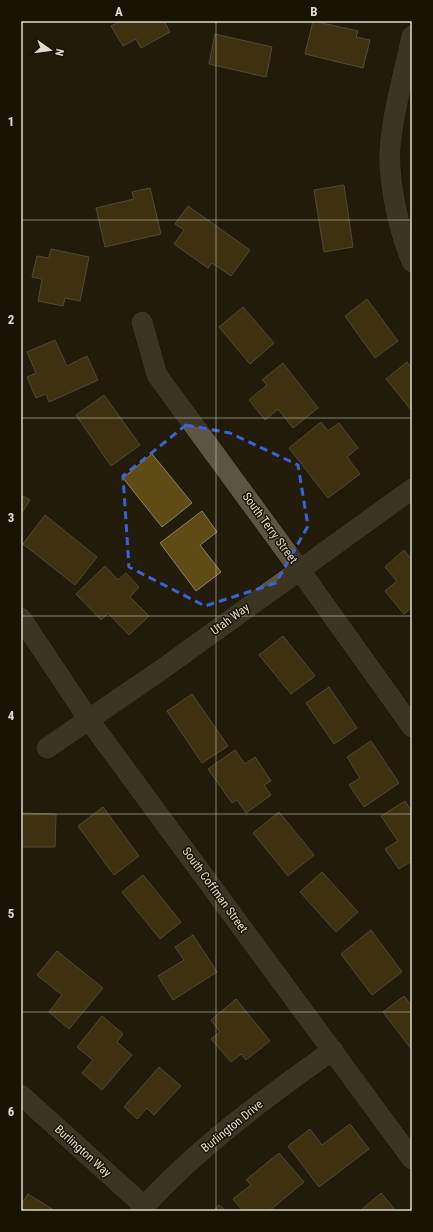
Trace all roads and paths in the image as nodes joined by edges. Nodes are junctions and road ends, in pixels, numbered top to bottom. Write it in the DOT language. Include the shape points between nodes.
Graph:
graph roads {
  1 [pos="412,36"];
  2 [pos="412,262"];
  3 [pos="142,322"];
  4 [pos="412,489"];
  5 [pos="300,569"];
  6 [pos="21,618"];
  7 [pos="90,720"];
  8 [pos="412,727"];
  9 [pos="48,748"];
  10 [pos="333,1050"];
  11 [pos="21,1096"];
  12 [pos="412,1158"];
  13 [pos="142,1208"];
  1 -- 2 [label="street" via="390,149 397,209"];
  3 -- 5 [label="street, South Terry Street" via="158,375"];
  4 -- 5 [label="street, Utah Way"];
  5 -- 7 [label="street, Utah Way"];
  5 -- 8 [label="street, South Terry Street"];
  6 -- 7 [label="street, South Coffman Street"];
  7 -- 9 [label="street, Utah Way"];
  7 -- 10 [label="street, South Coffman Street"];
  10 -- 12 [label="street, South Coffman Street"];
  10 -- 13 [label="street, Burlington Drive" via="285,1084 188,1161"];
  11 -- 13 [label="street, Burlington Way"];
}
